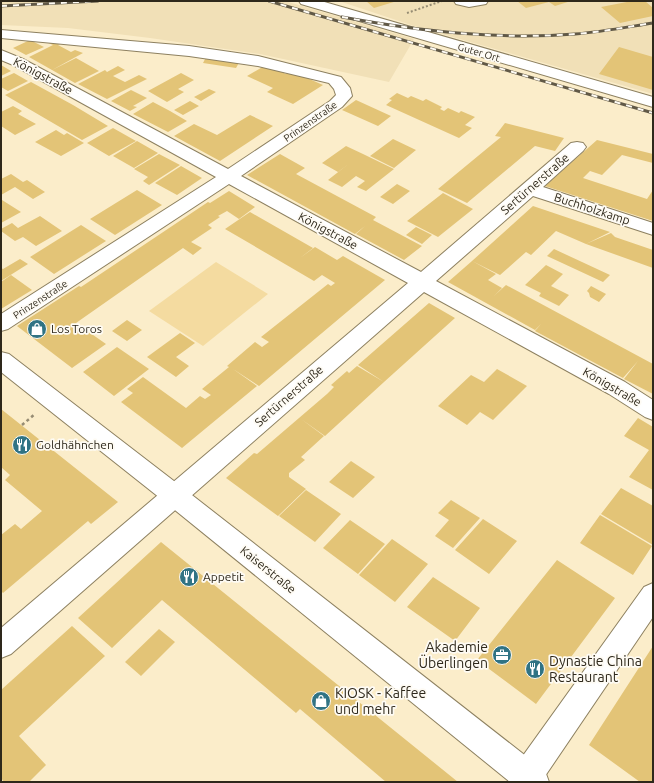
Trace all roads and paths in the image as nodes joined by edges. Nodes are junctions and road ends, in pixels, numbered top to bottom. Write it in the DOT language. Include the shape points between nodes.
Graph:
graph roads {
  1 [pos="306,1"];
  2 [pos="442,1"];
  3 [pos="461,1"];
  4 [pos="481,1"];
  5 [pos="376,22"];
  6 [pos="1,34"];
  7 [pos="29,36"];
  8 [pos="1,54"];
  9 [pos="653,102"];
  10 [pos="577,147"];
  11 [pos="228,177"];
  12 [pos="530,189"];
  13 [pos="653,229"];
  14 [pos="422,282"];
  15 [pos="1,324"];
  16 [pos="1,360"];
  17 [pos="653,411"];
  18 [pos="36,414"];
  19 [pos="22,425"];
  20 [pos="174,495"];
  21 [pos="653,595"];
  22 [pos="1,645"];
  23 [pos="528,780"];
  1 -- 5 [label="street, Guter Ort"];
  2 -- 5 [label="path"];
  3 -- 4 [label="street"];
  5 -- 9 [label="street, Guter Ort"];
  6 -- 7 [label="street, Prinzenstraße"];
  7 -- 8 [label="street"];
  7 -- 11 [label="street, Prinzenstraße" via="189,51 258,61 323,76 334,80 342,88 344,96 336,104"];
  8 -- 11 [label="street, Königstraße"];
  10 -- 12 [label="street, Sertürnerstraße"];
  11 -- 14 [label="street, Königstraße"];
  11 -- 15 [label="street, Prinzenstraße"];
  12 -- 13 [label="street, Buchholzkamp"];
  12 -- 14 [label="street, Sertürnerstraße"];
  14 -- 17 [label="street, Königstraße" via="617,388"];
  14 -- 20 [label="street, Sertürnerstraße"];
  16 -- 20 [label="street, Kaiserstraße"];
  18 -- 19 [label="path"];
  20 -- 22 [label="street, Sertürnerstraße"];
  20 -- 23 [label="street, Kaiserstraße"];
  21 -- 23 [label="street"];
}
